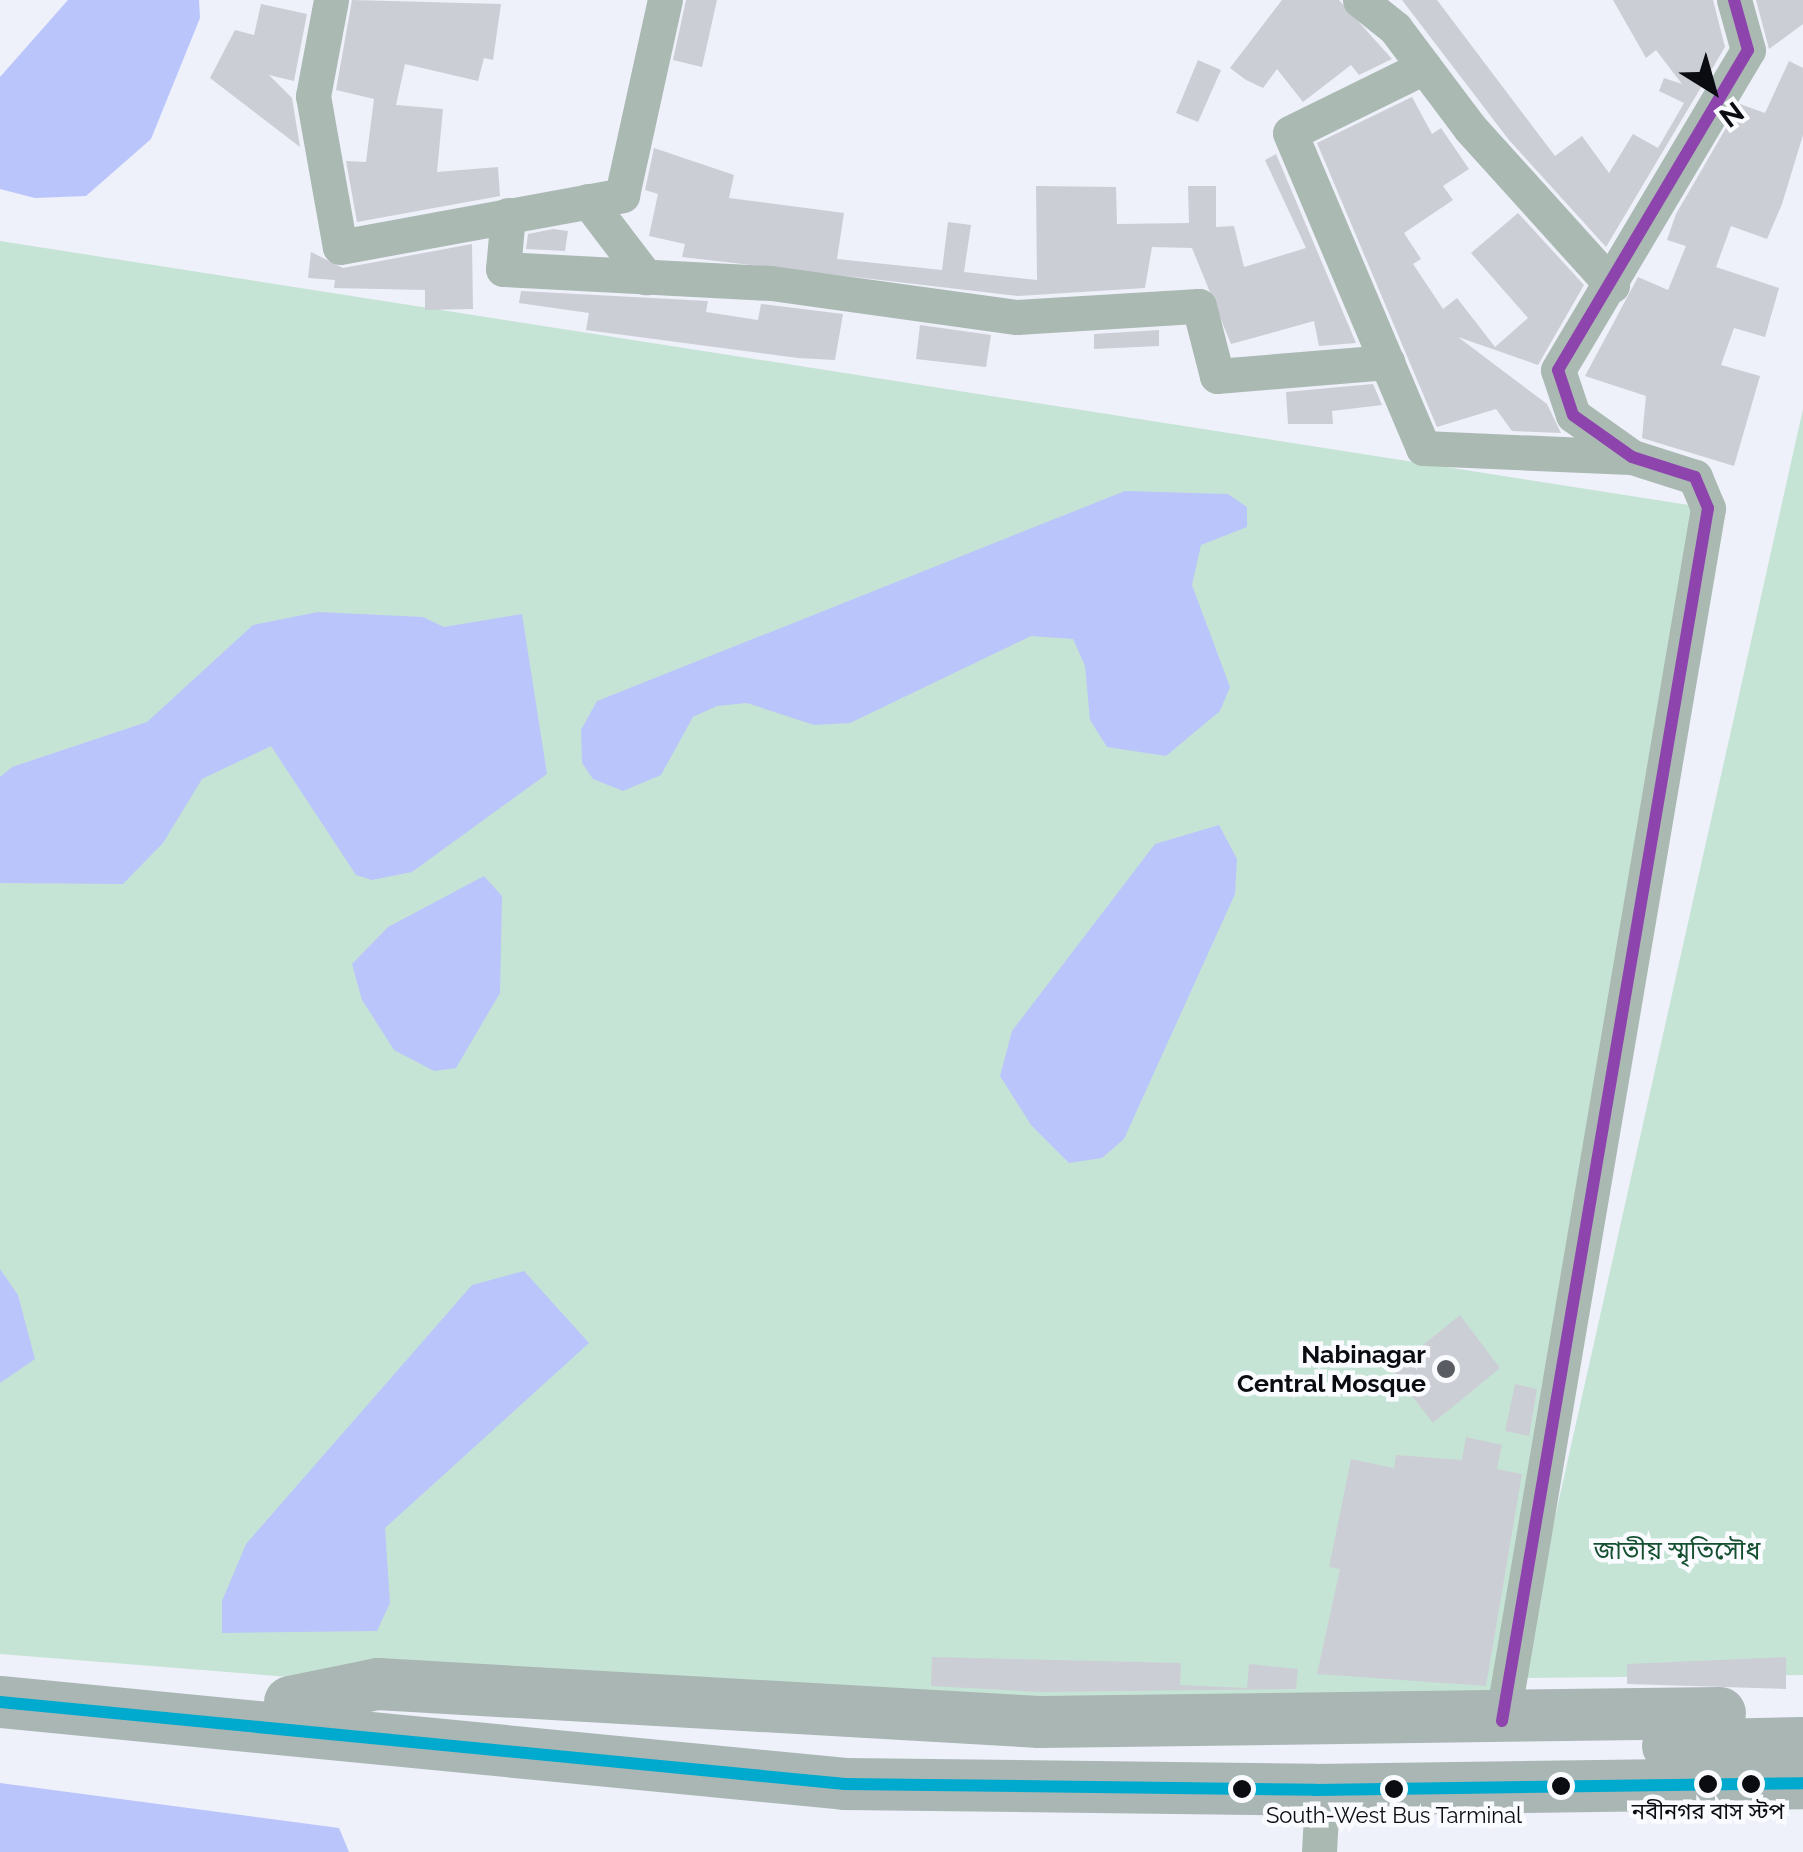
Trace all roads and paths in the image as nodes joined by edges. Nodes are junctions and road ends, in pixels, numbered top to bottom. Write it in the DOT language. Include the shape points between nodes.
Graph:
graph roads {
  1 [pos="331,0"];
  2 [pos="665,0"];
  3 [pos="1360,0"];
  4 [pos="1734,0"];
  5 [pos="1424,67"];
  6 [pos="588,201"];
  7 [pos="508,215"];
  8 [pos="646,277"];
  9 [pos="1612,285"];
  10 [pos="1387,362"];
  11 [pos="1632,456"];
  12 [pos="0,1674"];
  13 [pos="0,1702"];
  14 [pos="290,1702"];
  15 [pos="1803,1710"];
  16 [pos="1502,1721"];
  17 [pos="602,1756"];
  18 [pos="1793,1769"];
  19 [pos="1320,1833"];
  1 -- 7 [label="street" via="312,96 340,246"];
  2 -- 6 [label="street" via="622,195"];
  3 -- 5 [label="street" via="1395,28"];
  4 -- 9 [label="street" via="1748,50"];
  5 -- 9 [label="street"];
  5 -- 10 [label="street" via="1290,133"];
  6 -- 7 [label="street"];
  6 -- 8 [label="street"];
  7 -- 8 [label="street" via="503,270"];
  8 -- 10 [label="street" via="771,283 1017,317 1199,306 1217,376"];
  9 -- 11 [label="street" via="1558,370 1560,394 1573,416"];
  10 -- 11 [label="street" via="1423,448"];
  11 -- 16 [label="street" via="1695,477 1708,508"];
  12 -- 14 [label="highway"];
  13 -- 17 [label="highway" via="422,1748"];
  14 -- 16 [label="highway" via="378,1684 1040,1722"];
  14 -- 18 [label="highway" via="830,1751"];
  15 -- 16 [label="highway"];
  17 -- 18 [label="highway" via="845,1784 1238,1790"];
  17 -- 19 [label="highway" via="686,1786"];
  18 -- 19 [label="highway" via="1716,1805"];
}
